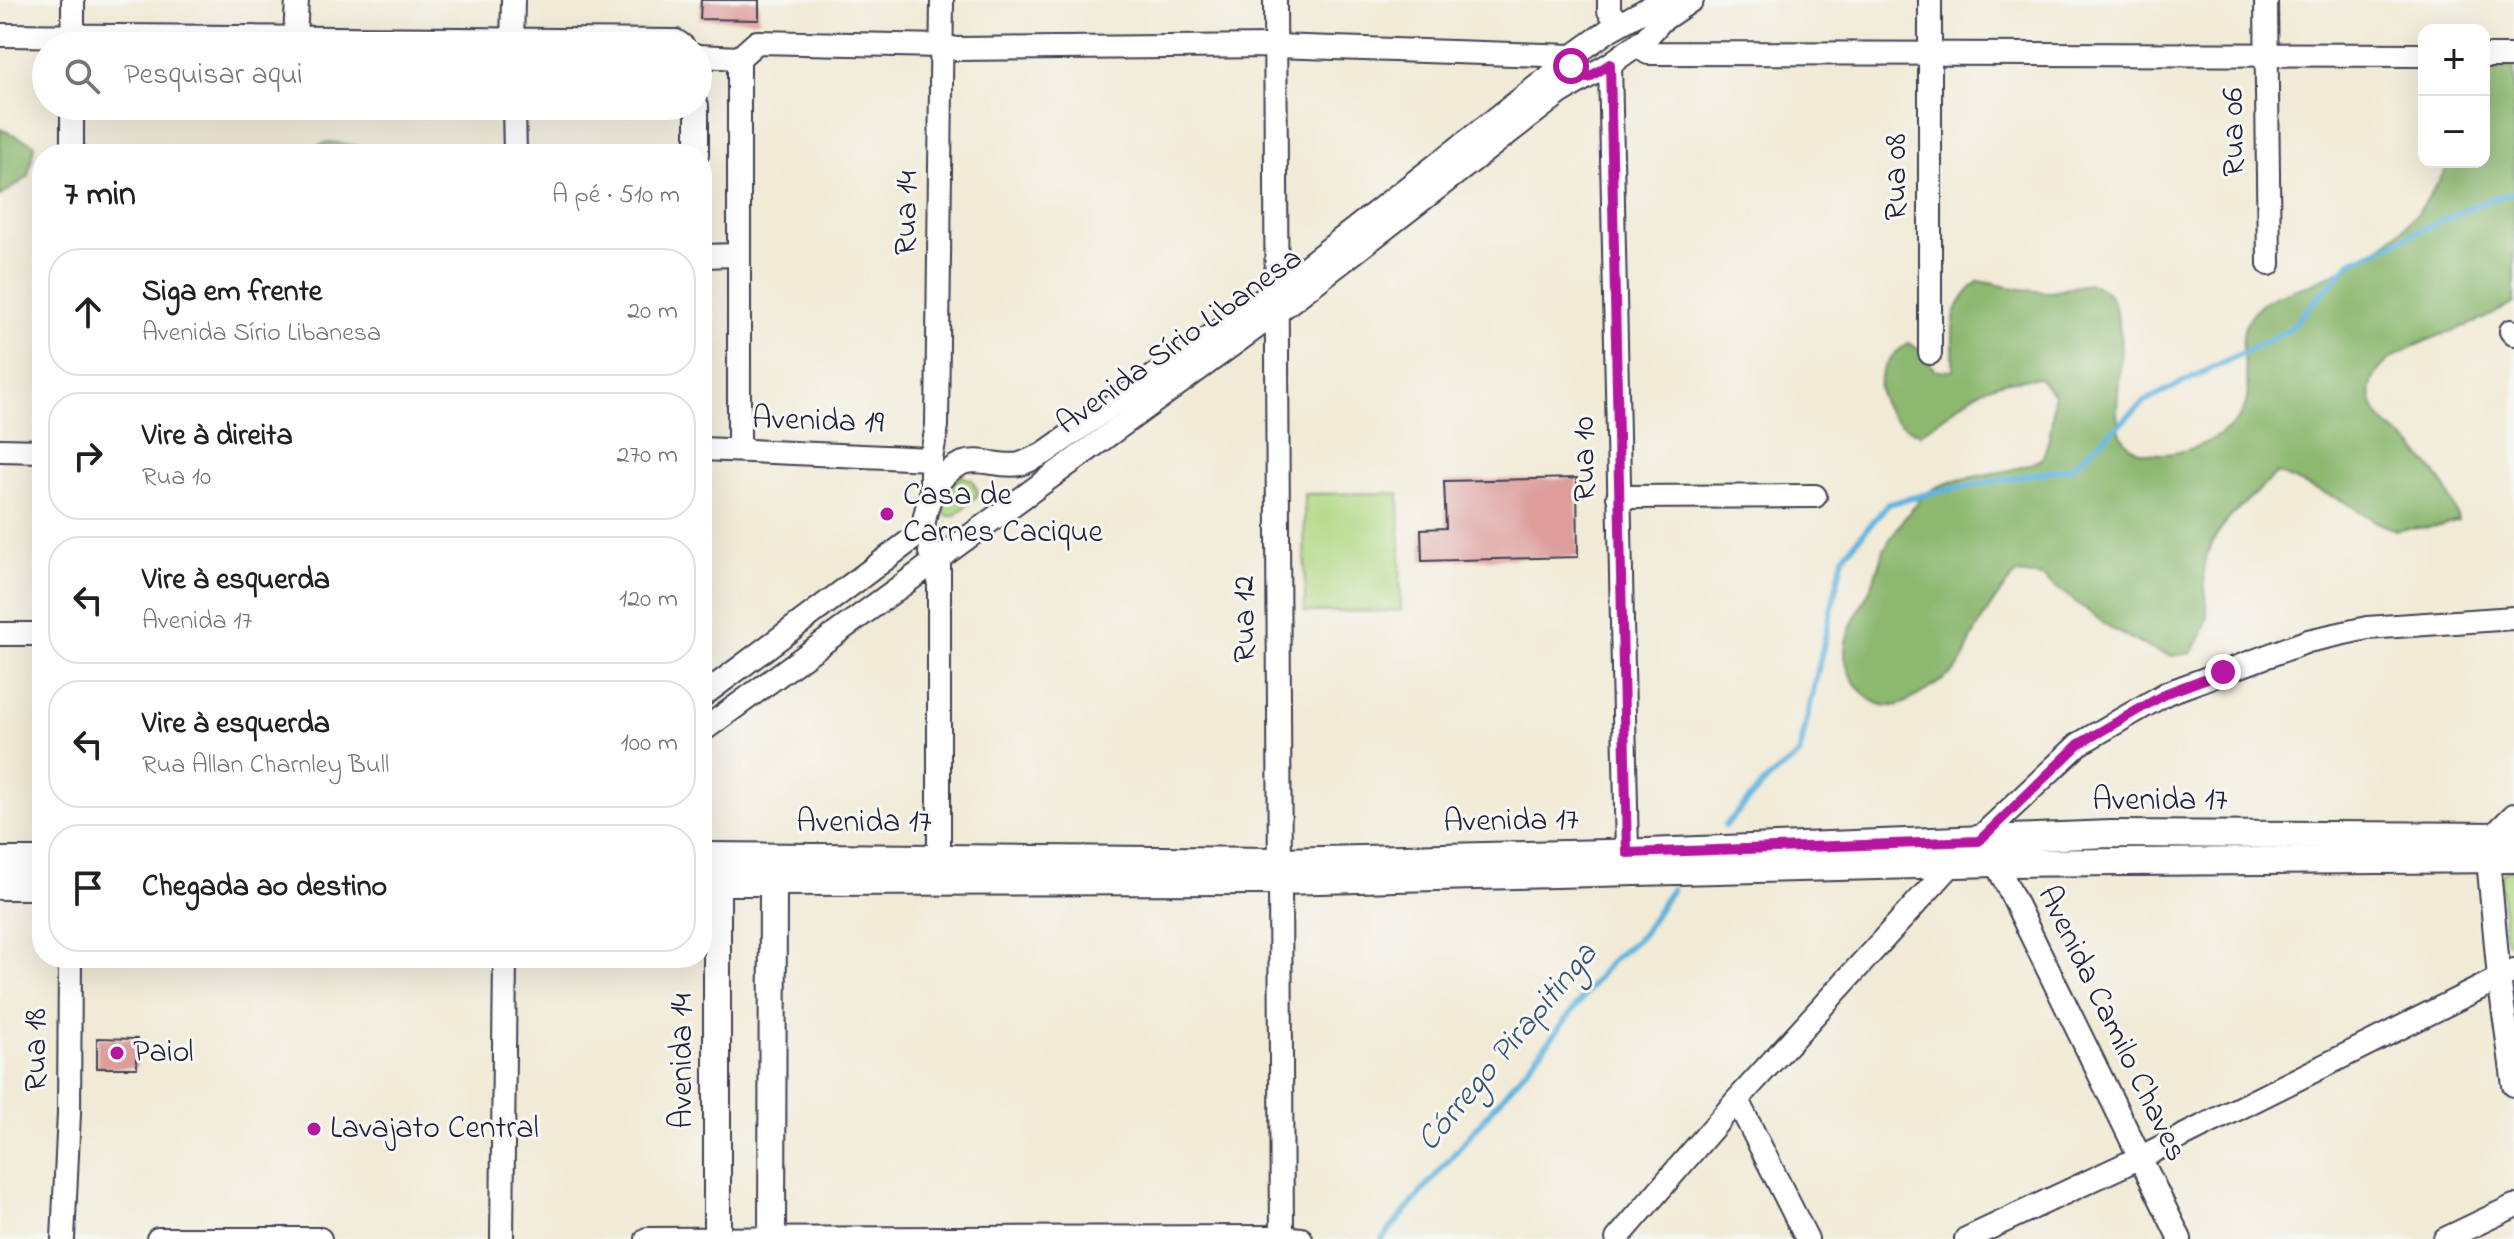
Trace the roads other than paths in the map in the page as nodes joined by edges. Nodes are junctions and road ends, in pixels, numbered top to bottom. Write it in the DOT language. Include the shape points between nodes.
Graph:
graph roads {
  1 [pos="73,0"];
  2 [pos="297,0"];
  3 [pos="513,0"];
  4 [pos="942,0"];
  5 [pos="1275,0"];
  6 [pos="1609,0"];
  7 [pos="1663,0"];
  8 [pos="1692,0"];
  9 [pos="1930,0"];
  10 [pos="2266,0"];
  11 [pos="1619,23"];
  12 [pos="73,32"];
  13 [pos="295,32"];
  14 [pos="512,32"];
  15 [pos="0,35"];
  16 [pos="32,38"];
  17 [pos="1637,45"];
  18 [pos="942,46"];
  19 [pos="1275,46"];
  20 [pos="1929,52"];
  21 [pos="2266,55"];
  22 [pos="2418,55"];
  23 [pos="1573,56"];
  24 [pos="2490,56"];
  25 [pos="2514,56"];
  26 [pos="712,57"];
  27 [pos="739,58"];
  28 [pos="1610,64"];
  29 [pos="1588,78"];
  30 [pos="72,120"];
  31 [pos="514,120"];
  32 [pos="697,120"];
  33 [pos="72,144"];
  34 [pos="515,144"];
  35 [pos="697,144"];
  36 [pos="737,255"];
  37 [pos="712,256"];
  38 [pos="2269,264"];
  39 [pos="1276,302"];
  40 [pos="1930,353"];
  41 [pos="937,426"];
  42 [pos="712,449"];
  43 [pos="0,450"];
  44 [pos="739,450"];
  45 [pos="32,451"];
  46 [pos="931,459"];
  47 [pos="962,463"];
  48 [pos="999,464"];
  49 [pos="931,492"];
  50 [pos="1815,496"];
  51 [pos="1618,497"];
  52 [pos="1012,504"];
  53 [pos="923,531"];
  54 [pos="939,557"];
  55 [pos="2514,618"];
  56 [pos="0,634"];
  57 [pos="32,634"];
  58 [pos="712,689"];
  59 [pos="712,724"];
  60 [pos="2514,815"];
  61 [pos="1979,841"];
  62 [pos="2391,848"];
  63 [pos="2502,848"];
  64 [pos="712,856"];
  65 [pos="939,858"];
  66 [pos="1629,861"];
  67 [pos="1996,863"];
  68 [pos="1952,864"];
  69 [pos="1280,871"];
  70 [pos="712,882"];
  71 [pos="773,883"];
  72 [pos="70,968"];
  73 [pos="505,968"];
  74 [pos="712,968"];
  75 [pos="2507,974"];
  76 [pos="2514,1085"];
  77 [pos="1737,1100"];
  78 [pos="2141,1157"];
  79 [pos="2514,1206"];
  80 [pos="248,1238"];
  81 [pos="717,1238"];
  82 [pos="1292,1238"];
  83 [pos="63,1239"];
  84 [pos="158,1239"];
  85 [pos="320,1239"];
  86 [pos="502,1239"];
  87 [pos="647,1239"];
  88 [pos="772,1239"];
  89 [pos="1617,1239"];
  90 [pos="1807,1239"];
  91 [pos="1966,1239"];
  92 [pos="2180,1239"];
  93 [pos="2445,1239"];
  1 -- 12 [label="street"];
  2 -- 13 [label="street"];
  3 -- 14 [label="street"];
  4 -- 18 [label="street, Rua 14"];
  5 -- 19 [label="street, Rua 12"];
  6 -- 11 [label="street" via="1609,11"];
  7 -- 11 [label="street, Avenida Sírio Libanesa"];
  8 -- 17 [label="street, Avenida Sírio Libanesa"];
  9 -- 20 [label="street, Rua 08"];
  10 -- 21 [label="street, Rua 06"];
  11 -- 17 [label="street" via="1635,28"];
  11 -- 23 [label="street, Avenida Sírio Libanesa"];
  15 -- 16 [label="street"];
  17 -- 20 [label="street" via="1648,53"];
  17 -- 28 [label="street, Avenida Sírio Libanesa"];
  18 -- 19 [label="street"];
  18 -- 27 [label="street" via="757,42"];
  18 -- 41 [label="street, Rua 14"];
  19 -- 23 [label="street"];
  19 -- 39 [label="street, Rua 12"];
  20 -- 21 [label="street"];
  20 -- 40 [label="street, Rua 08"];
  21 -- 22 [label="street"];
  21 -- 38 [label="street, Rua 06"];
  23 -- 29 [label="street" via="1573,72"];
  23 -- 39 [label="street, Avenida Sírio Libanesa"];
  24 -- 25 [label="street"];
  26 -- 27 [label="street"];
  27 -- 36 [label="street"];
  28 -- 29 [label="street, Avenida Sírio Libanesa"];
  28 -- 51 [label="street, Rua 10"];
  29 -- 39 [label="street, Avenida Sírio Libanesa" via="1560,93"];
  30 -- 33 [label="street"];
  31 -- 34 [label="street"];
  32 -- 35 [label="street"];
  36 -- 37 [label="street"];
  36 -- 44 [label="street"];
  39 -- 48 [label="street, Avenida Sírio Libanesa" via="1043,454 1020,464"];
  39 -- 52 [label="street, Avenida Sírio Libanesa"];
  39 -- 69 [label="street, Rua 12"];
  41 -- 46 [label="street, Rua 14"];
  41 -- 47 [label="street"];
  42 -- 44 [label="street, Avenida 19"];
  43 -- 45 [label="street"];
  44 -- 46 [label="street, Avenida 19"];
  46 -- 49 [label="street, Rua 14"];
  47 -- 48 [label="street, Avenida Sírio Libanesa"];
  47 -- 49 [label="street"];
  48 -- 52 [label="street" via="1011,471 1018,486"];
  49 -- 53 [label="street"];
  50 -- 51 [label="street"];
  51 -- 66 [label="street, Rua 10"];
  52 -- 54 [label="street, Avenida Sírio Libanesa"];
  53 -- 54 [label="street" via="922,542"];
  53 -- 58 [label="street"];
  54 -- 59 [label="street, Avenida Sírio Libanesa"];
  54 -- 65 [label="street"];
  55 -- 61 [label="street" via="2367,628 2308,641 2167,693 2079,744"];
  56 -- 57 [label="street"];
  60 -- 63 [label="street"];
  61 -- 62 [label="main road, Avenida 17" via="2111,834"];
  61 -- 66 [label="main road, Avenida 17"];
  61 -- 67 [label="street, Avenida Camilo Chaves"];
  61 -- 68 [label="street"];
  62 -- 63 [label="main road, Avenida 17"];
  62 -- 67 [label="main road, Avenida 17"];
  63 -- 75 [label="street"];
  64 -- 65 [label="main road, Avenida 17"];
  65 -- 69 [label="main road, Avenida 17"];
  66 -- 68 [label="main road, Avenida 17"];
  66 -- 69 [label="main road, Avenida 17"];
  67 -- 68 [label="main road, Avenida 17"];
  67 -- 78 [label="street, Avenida Camilo Chaves"];
  68 -- 77 [label="street"];
  69 -- 71 [label="main road, Avenida 17" via="1118,880"];
  69 -- 82 [label="street, Rua 12"];
  70 -- 71 [label="main road, Avenida 17"];
  71 -- 88 [label="main road"];
  72 -- 83 [label="street, Rua 18"];
  73 -- 86 [label="street"];
  74 -- 81 [label="main road, Avenida 14"];
  75 -- 76 [label="street"];
  75 -- 78 [label="street"];
  77 -- 89 [label="street"];
  77 -- 90 [label="street"];
  78 -- 91 [label="street"];
  78 -- 92 [label="street, Avenida Camilo Chaves"];
  79 -- 93 [label="street"];
  80 -- 84 [label="street"];
  80 -- 85 [label="street"];
  81 -- 87 [label="street"];
  81 -- 88 [label="street"];
  82 -- 88 [label="street"];
}
